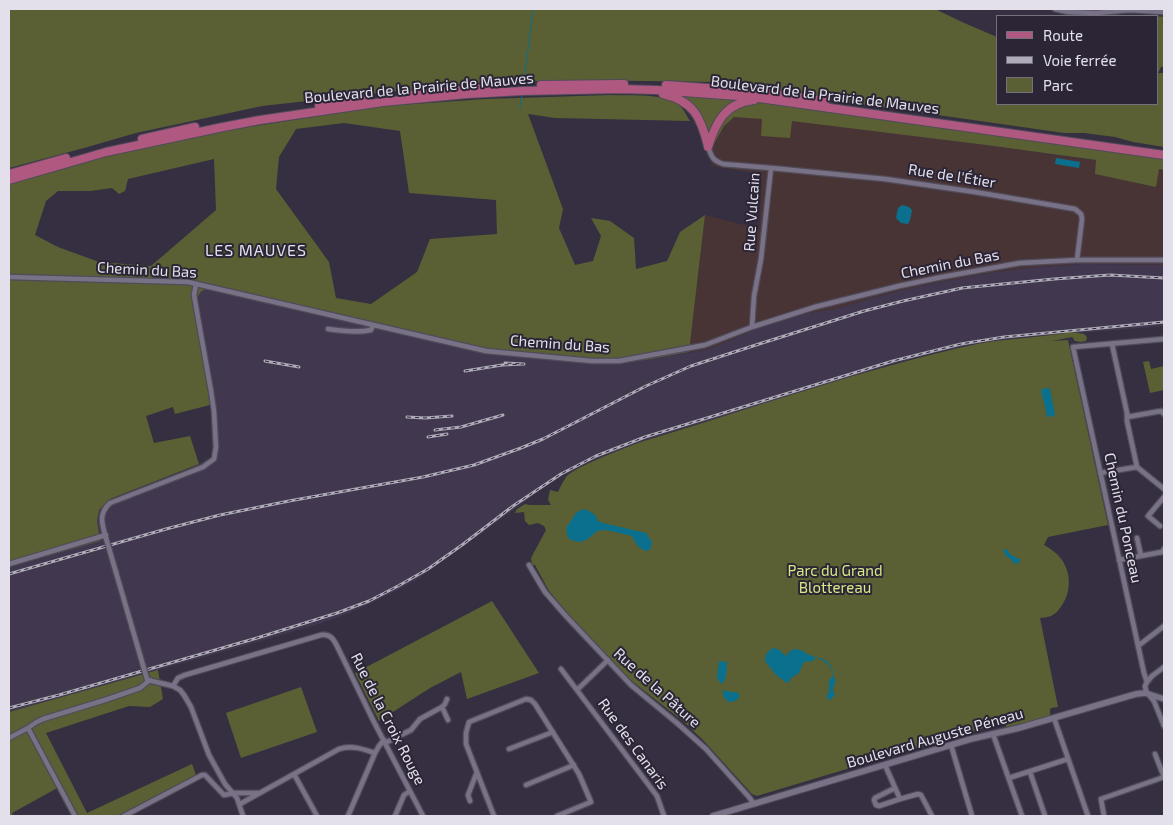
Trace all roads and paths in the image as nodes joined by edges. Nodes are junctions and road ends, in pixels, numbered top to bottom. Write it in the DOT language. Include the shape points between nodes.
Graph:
graph roads {
  1 [pos="1055,9"];
  2 [pos="1164,12"];
  3 [pos="572,90"];
  4 [pos="925,121"];
  5 [pos="708,147"];
  6 [pos="1164,150"];
  7 [pos="1164,155"];
  8 [pos="771,168"];
  9 [pos="9,174"];
  10 [pos="9,180"];
  11 [pos="1077,260"];
  12 [pos="1164,260"];
  13 [pos="9,277"];
  14 [pos="196,284"];
  15 [pos="373,325"];
  16 [pos="752,327"];
  17 [pos="328,329"];
  18 [pos="1164,339"];
  19 [pos="1112,344"];
  20 [pos="1164,414"];
  21 [pos="1127,417"];
  22 [pos="1137,467"];
  23 [pos="1100,473"];
  24 [pos="1164,489"];
  25 [pos="1164,497"];
  26 [pos="1160,526"];
  27 [pos="106,537"];
  28 [pos="1137,538"];
  29 [pos="1164,549"];
  30 [pos="1140,556"];
  31 [pos="1120,560"];
  32 [pos="9,564"];
  33 [pos="529,565"];
  34 [pos="1164,626"];
  35 [pos="1138,646"];
  36 [pos="608,660"];
  37 [pos="1164,667"];
  38 [pos="562,668"];
  39 [pos="149,680"];
  40 [pos="1147,682"];
  41 [pos="173,686"];
  42 [pos="578,689"];
  43 [pos="1148,693"];
  44 [pos="447,699"];
  45 [pos="1164,699"];
  46 [pos="442,707"];
  47 [pos="1054,718"];
  48 [pos="448,720"];
  49 [pos="1164,726"];
  50 [pos="28,728"];
  51 [pos="553,732"];
  52 [pos="993,734"];
  53 [pos="9,738"];
  54 [pos="385,742"];
  55 [pos="951,745"];
  56 [pos="509,749"];
  57 [pos="375,752"];
  58 [pos="1155,754"];
  59 [pos="1068,759"];
  60 [pos="574,765"];
  61 [pos="885,765"];
  62 [pos="477,772"];
  63 [pos="1030,772"];
  64 [pos="294,774"];
  65 [pos="1164,777"];
  66 [pos="1012,778"];
  67 [pos="526,785"];
  68 [pos="895,788"];
  69 [pos="410,791"];
  70 [pos="260,793"];
  71 [pos="232,794"];
  72 [pos="597,799"];
  73 [pos="900,799"];
  74 [pos="470,801"];
  75 [pos="591,802"];
  76 [pos="240,804"];
  77 [pos="754,804"];
  78 [pos="75,816"];
  79 [pos="124,816"];
  80 [pos="243,816"];
  81 [pos="317,816"];
  82 [pos="348,816"];
  83 [pos="395,816"];
  84 [pos="423,816"];
  85 [pos="494,816"];
  86 [pos="557,816"];
  87 [pos="664,816"];
  88 [pos="713,816"];
  89 [pos="932,816"];
  90 [pos="972,816"];
  91 [pos="1022,816"];
  92 [pos="1045,816"];
  93 [pos="1088,816"];
  94 [pos="1104,816"];
  1 -- 2 [label="street" via="1096,13 1129,10"];
  3 -- 4 [label="main road, Boulevard de la Prairie de Mauves" via="656,90 752,97"];
  3 -- 5 [label="main road" via="650,93 679,99 699,117"];
  3 -- 10 [label="main road, Boulevard de la Prairie de Mauves" via="467,94 298,114 223,126 106,152"];
  4 -- 5 [label="main road" via="753,100 740,103 723,115"];
  4 -- 7 [label="main road, Boulevard de la Prairie de Mauves"];
  5 -- 8 [label="street, Rue Vulcain" via="716,162"];
  6 -- 9 [label="main road, Boulevard de la Prairie de Mauves" via="762,92 666,85 583,84 466,89 297,109 164,134"];
  8 -- 11 [label="street, Rue de l'Étier" via="885,179 1075,209 1082,219"];
  8 -- 16 [label="street, Rue Vulcain"];
  11 -- 12 [label="street, Chemin du Bas"];
  11 -- 16 [label="street, Chemin du Bas" via="1020,263 899,286"];
  13 -- 14 [label="street, Chemin du Bas"];
  14 -- 15 [label="street, Chemin du Bas"];
  14 -- 27 [label="street" via="194,295 214,411 216,455 203,467 110,503 102,513"];
  15 -- 16 [label="street, Chemin du Bas" via="486,351 606,362 705,345"];
  15 -- 17 [label="street" via="369,331"];
  18 -- 19 [label="street"];
  19 -- 21 [label="street"];
  19 -- 23 [label="street, Chemin du Ponceau" via="1073,347"];
  20 -- 21 [label="street" via="1161,411"];
  21 -- 22 [label="street"];
  22 -- 23 [label="street"];
  22 -- 24 [label="street"];
  23 -- 31 [label="street, Chemin du Ponceau"];
  25 -- 26 [label="street" via="1148,516"];
  27 -- 32 [label="street"];
  27 -- 39 [label="street, bridge"];
  28 -- 30 [label="street"];
  29 -- 30 [label="street"];
  30 -- 31 [label="street"];
  31 -- 35 [label="street, Chemin du Ponceau"];
  33 -- 36 [label="street, Rue de la Pâture" via="564,615"];
  34 -- 35 [label="street"];
  35 -- 40 [label="street, Chemin du Ponceau"];
  36 -- 42 [label="street"];
  36 -- 77 [label="street, Rue de la Pâture" via="631,685 706,749"];
  37 -- 40 [label="street"];
  38 -- 42 [label="street, Rue des Canaris"];
  39 -- 41 [label="street"];
  39 -- 50 [label="street" via="131,691 43,719"];
  40 -- 43 [label="street, Chemin du Ponceau"];
  41 -- 54 [label="street, Rue de la Croix Rouge" via="178,678 185,675 328,635 337,646"];
  41 -- 71 [label="street" via="187,700 210,755"];
  42 -- 87 [label="street, Rue des Canaris" via="657,796"];
  43 -- 45 [label="street"];
  43 -- 47 [label="street, Boulevard Auguste Péneau" via="1141,692"];
  43 -- 49 [label="street"];
  44 -- 46 [label="street"];
  46 -- 48 [label="street"];
  46 -- 54 [label="street" via="420,719 411,730"];
  47 -- 52 [label="street, Boulevard Auguste Péneau"];
  47 -- 59 [label="street"];
  50 -- 53 [label="street"];
  50 -- 78 [label="street"];
  51 -- 56 [label="street"];
  51 -- 60 [label="street"];
  51 -- 62 [label="street" via="536,704 526,698 469,722 466,744"];
  52 -- 55 [label="street, Boulevard Auguste Péneau"];
  52 -- 91 [label="street"];
  54 -- 57 [label="street"];
  54 -- 69 [label="street, Rue de la Croix Rouge"];
  55 -- 61 [label="street, Boulevard Auguste Péneau"];
  55 -- 90 [label="street"];
  57 -- 64 [label="street" via="345,747"];
  57 -- 82 [label="street"];
  58 -- 65 [label="street"];
  59 -- 63 [label="street"];
  59 -- 93 [label="street"];
  60 -- 67 [label="street"];
  60 -- 75 [label="street"];
  61 -- 68 [label="street"];
  61 -- 77 [label="street, Boulevard Auguste Péneau"];
  62 -- 74 [label="street" via="468,795"];
  62 -- 85 [label="street"];
  63 -- 66 [label="street"];
  63 -- 92 [label="street"];
  64 -- 70 [label="street"];
  64 -- 81 [label="street"];
  65 -- 94 [label="street" via="1101,799"];
  68 -- 73 [label="street"];
  68 -- 73 [label="street" via="875,798 876,805"];
  69 -- 83 [label="street" via="404,795"];
  69 -- 84 [label="street, Rue de la Croix Rouge"];
  70 -- 71 [label="street"];
  70 -- 76 [label="street"];
  71 -- 76 [label="street"];
  71 -- 79 [label="street" via="224,795 202,775"];
  72 -- 75 [label="street"];
  73 -- 89 [label="street" via="921,794"];
  75 -- 86 [label="street"];
  76 -- 80 [label="street"];
  77 -- 88 [label="street, Boulevard Auguste Péneau"];
}
